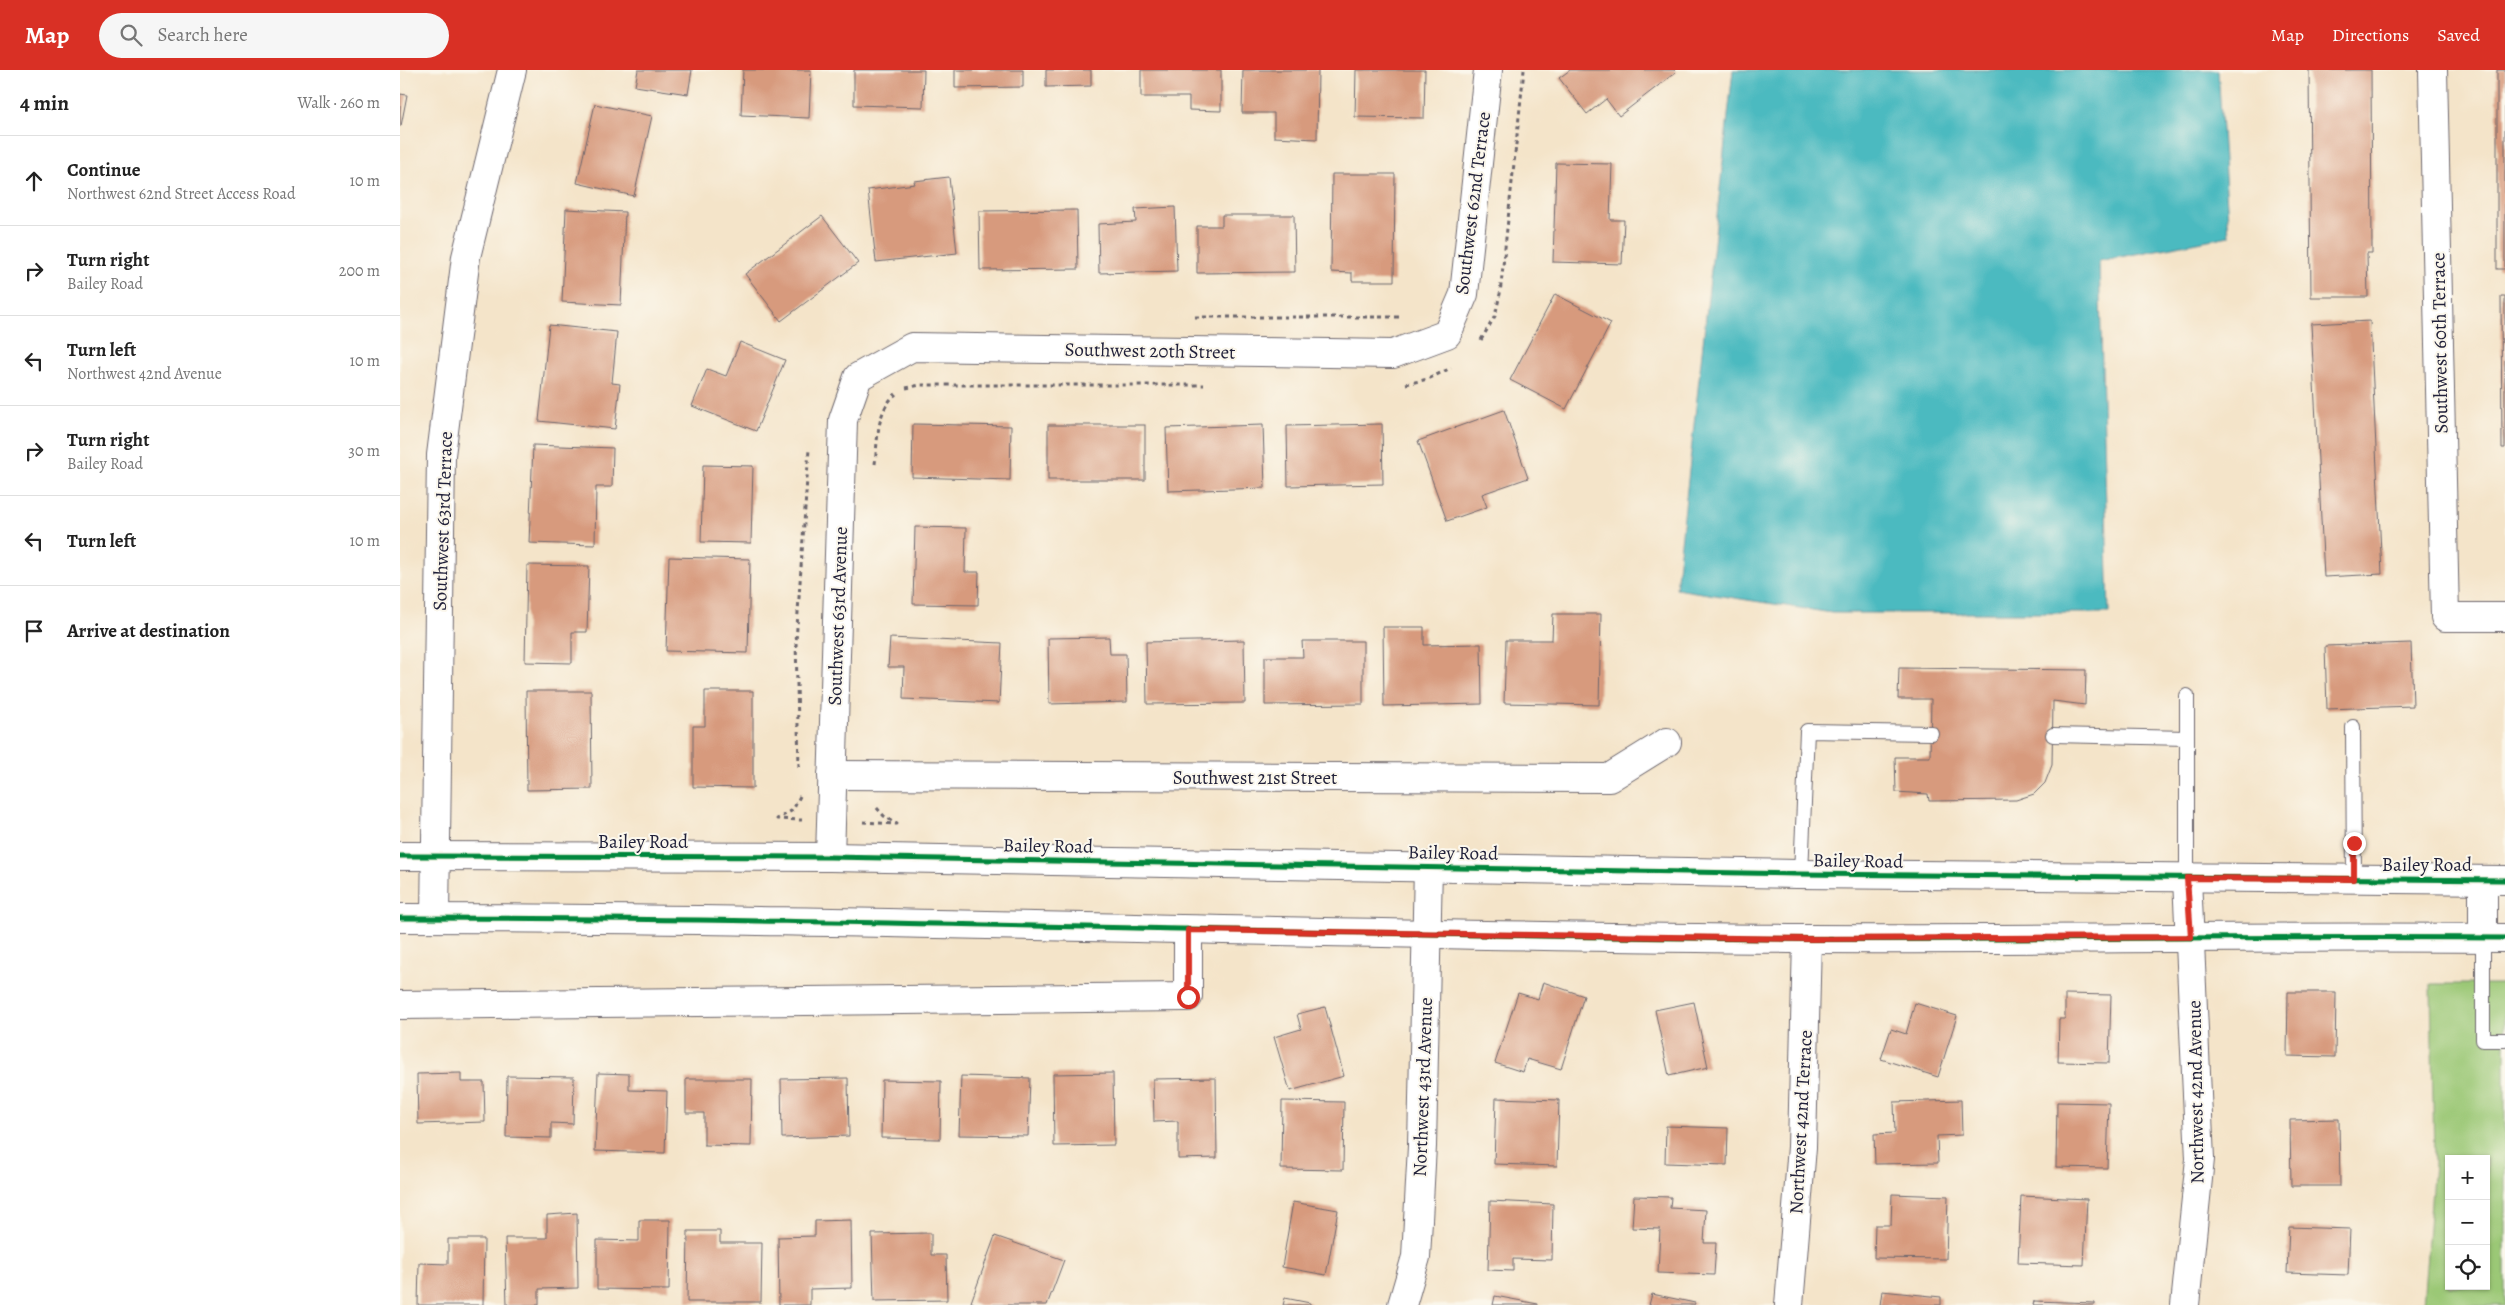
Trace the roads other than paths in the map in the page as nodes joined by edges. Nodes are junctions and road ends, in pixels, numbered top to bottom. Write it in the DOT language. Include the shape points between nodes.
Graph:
graph roads {
  1 [pos="512,70"];
  2 [pos="1488,70"];
  3 [pos="2433,70"];
  4 [pos="1447,334"];
  5 [pos="858,377"];
  6 [pos="2505,617"];
  7 [pos="2187,696"];
  8 [pos="2353,727"];
  9 [pos="1931,733"];
  10 [pos="2053,734"];
  11 [pos="2187,738"];
  12 [pos="1667,742"];
  13 [pos="832,775"];
  14 [pos="400,856"];
  15 [pos="436,856"];
  16 [pos="830,857"];
  17 [pos="1428,866"];
  18 [pos="1801,874"];
  19 [pos="2187,878"];
  20 [pos="2354,879"];
  21 [pos="2494,880"];
  22 [pos="400,918"];
  23 [pos="435,918"];
  24 [pos="1188,930"];
  25 [pos="1427,933"];
  26 [pos="2191,937"];
  27 [pos="2494,938"];
  28 [pos="1807,939"];
  29 [pos="400,1005"];
  30 [pos="2505,1040"];
  31 [pos="1402,1305"];
  32 [pos="1789,1305"];
  33 [pos="2184,1305"];
  1 -- 15 [label="street, Southwest 63rd Terrace" via="466,257 440,455"];
  2 -- 4 [label="street, Southwest 62nd Terrace" via="1464,294"];
  3 -- 6 [label="street, Southwest 60th Terrace" via="2445,617"];
  4 -- 5 [label="street, Southwest 20th Street" via="1393,354 912,347"];
  5 -- 13 [label="street, Southwest 63rd Avenue" via="843,420"];
  7 -- 11 [label="lane"];
  8 -- 20 [label="lane"];
  9 -- 18 [label="lane" via="1807,731"];
  10 -- 11 [label="lane"];
  11 -- 19 [label="lane"];
  12 -- 13 [label="street, Southwest 21st Street" via="1609,778"];
  13 -- 16 [label="street, Southwest 63rd Avenue"];
  14 -- 15 [label="street, Bailey Road"];
  15 -- 16 [label="street, Bailey Road"];
  15 -- 23 [label="street, Southwest 63rd Terrace"];
  16 -- 17 [label="street, Bailey Road"];
  17 -- 18 [label="street, Bailey Road"];
  17 -- 25 [label="street, Northwest 43rd Avenue"];
  18 -- 19 [label="street, Bailey Road"];
  19 -- 20 [label="street, Bailey Road"];
  19 -- 26 [label="street, Northwest 42nd Avenue"];
  20 -- 21 [label="street, Bailey Road"];
  21 -- 27 [label="street"];
  22 -- 23 [label="street"];
  23 -- 24 [label="street"];
  24 -- 25 [label="street"];
  24 -- 29 [label="street" via="1188,997"];
  25 -- 28 [label="street"];
  25 -- 31 [label="street, Northwest 43rd Avenue" via="1416,1257"];
  26 -- 27 [label="street"];
  26 -- 28 [label="street"];
  26 -- 33 [label="street, Northwest 42nd Avenue" via="2200,1159"];
  27 -- 30 [label="lane" via="2482,1040"];
  28 -- 32 [label="street, Northwest 42nd Terrace" via="1802,1147"];
}
